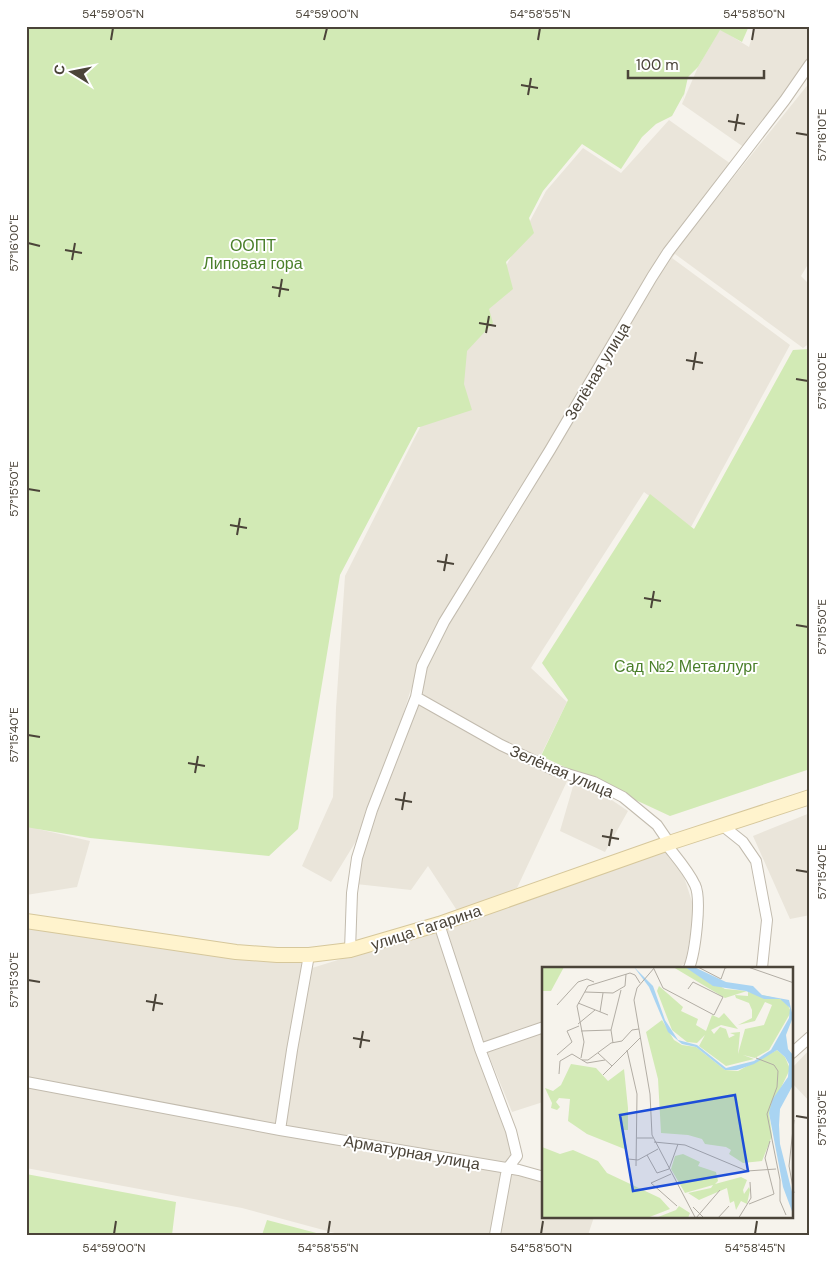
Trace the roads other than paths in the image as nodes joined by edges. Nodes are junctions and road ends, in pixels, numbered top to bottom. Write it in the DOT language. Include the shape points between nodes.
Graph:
graph roads {
  1 [pos="810,64"];
  2 [pos="416,697"];
  3 [pos="810,796"];
  4 [pos="723,826"];
  5 [pos="668,844"];
  6 [pos="26,921"];
  7 [pos="440,924"];
  8 [pos="350,950"];
  9 [pos="309,955"];
  10 [pos="690,967"];
  11 [pos="762,967"];
  12 [pos="542,1028"];
  13 [pos="810,1036"];
  14 [pos="480,1049"];
  15 [pos="794,1052"];
  16 [pos="26,1082"];
  17 [pos="280,1130"];
  18 [pos="507,1169"];
  19 [pos="542,1176"];
  20 [pos="495,1235"];
  1 -- 2 [label="street, Зелёная улица" via="652,277 444,622 422,666"];
  2 -- 5 [label="street, Зелёная улица" via="501,745 623,797 657,825"];
  2 -- 8 [label="street, Зелёная улица" via="357,858"];
  3 -- 4 [label="street, улица Гагарина"];
  4 -- 5 [label="street, улица Гагарина"];
  4 -- 11 [label="street" via="743,842 756,861 767,920"];
  5 -- 7 [label="street, улица Гагарина"];
  5 -- 10 [label="street, Зелёная улица" via="696,886 699,914"];
  6 -- 9 [label="street, улица Гагарина" via="236,952"];
  7 -- 8 [label="street, улица Гагарина"];
  7 -- 14 [label="street"];
  8 -- 9 [label="street, улица Гагарина"];
  9 -- 17 [label="street"];
  12 -- 14 [label="street"];
  13 -- 15 [label="street"];
  14 -- 18 [label="street" via="517,1156"];
  16 -- 17 [label="street, Арматурная улица"];
  17 -- 18 [label="street, Арматурная улица"];
  18 -- 19 [label="street, Арматурная улица"];
  18 -- 20 [label="street"];
}
